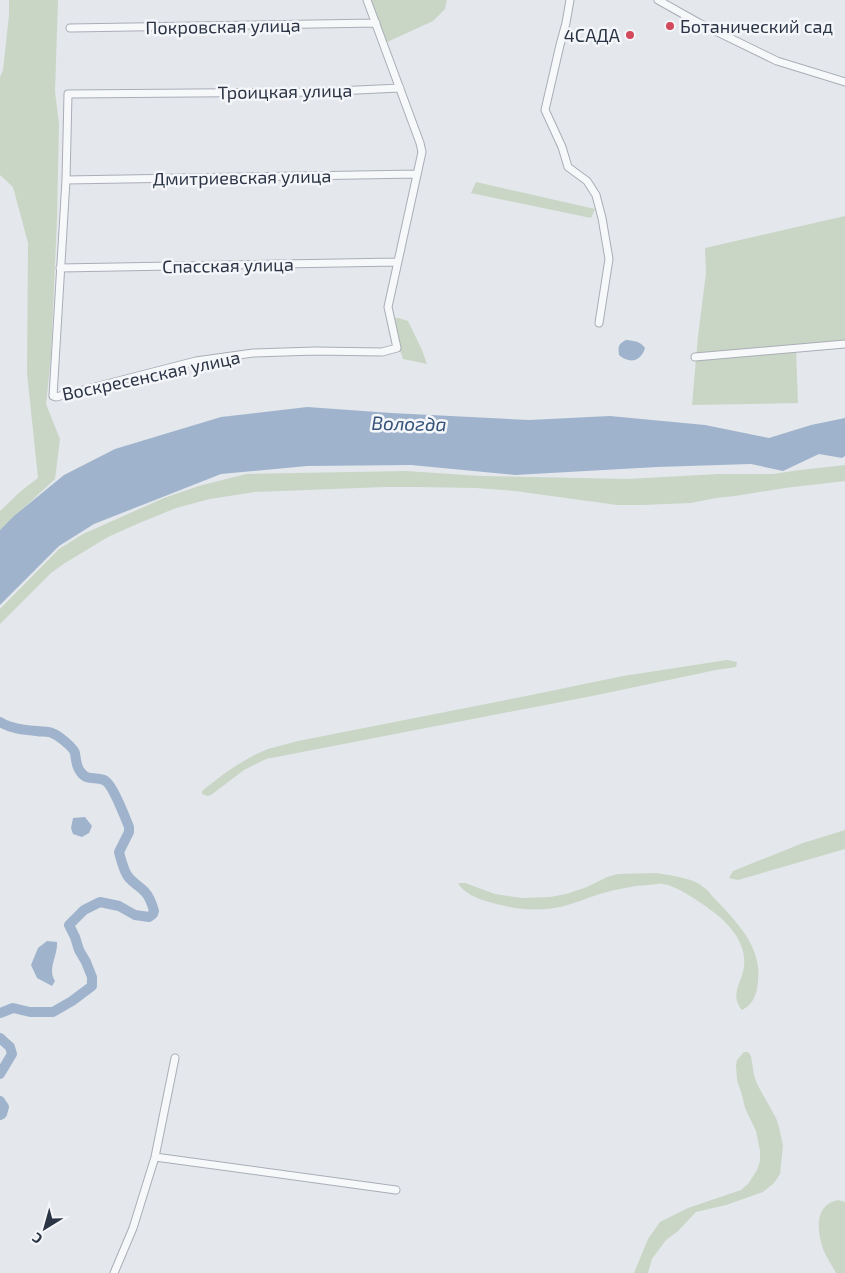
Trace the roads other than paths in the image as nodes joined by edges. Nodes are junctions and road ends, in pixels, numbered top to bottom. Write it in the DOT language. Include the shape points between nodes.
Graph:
graph roads {
  1 [pos="367,0"];
  2 [pos="570,0"];
  3 [pos="658,0"];
  4 [pos="376,23"];
  5 [pos="70,28"];
  6 [pos="845,82"];
  7 [pos="400,88"];
  8 [pos="418,174"];
  9 [pos="66,180"];
  10 [pos="396,262"];
  11 [pos="60,268"];
  12 [pos="600,323"];
  13 [pos="845,344"];
  14 [pos="695,357"];
  15 [pos="175,1058"];
  16 [pos="155,1157"];
  17 [pos="396,1190"];
  18 [pos="114,1273"];
  1 -- 4 [label="street"];
  2 -- 12 [label="street" via="545,110 568,167 588,181 596,195 602,218 609,259"];
  3 -- 6 [label="street" via="777,61"];
  4 -- 5 [label="street, Покровская улица"];
  4 -- 7 [label="street"];
  7 -- 8 [label="street" via="422,152"];
  7 -- 9 [label="street, Троицкая улица" via="68,94"];
  8 -- 9 [label="street, Дмитриевская улица"];
  8 -- 10 [label="street"];
  9 -- 11 [label="street"];
  10 -- 11 [label="street, Спасская улица"];
  10 -- 11 [label="street, Воскресенская улица" via="388,307 397,348 382,352 253,353 196,362 53,396"];
  13 -- 14 [label="street"];
  15 -- 16 [label="street"];
  16 -- 17 [label="street"];
  16 -- 18 [label="street" via="133,1228"];
}
